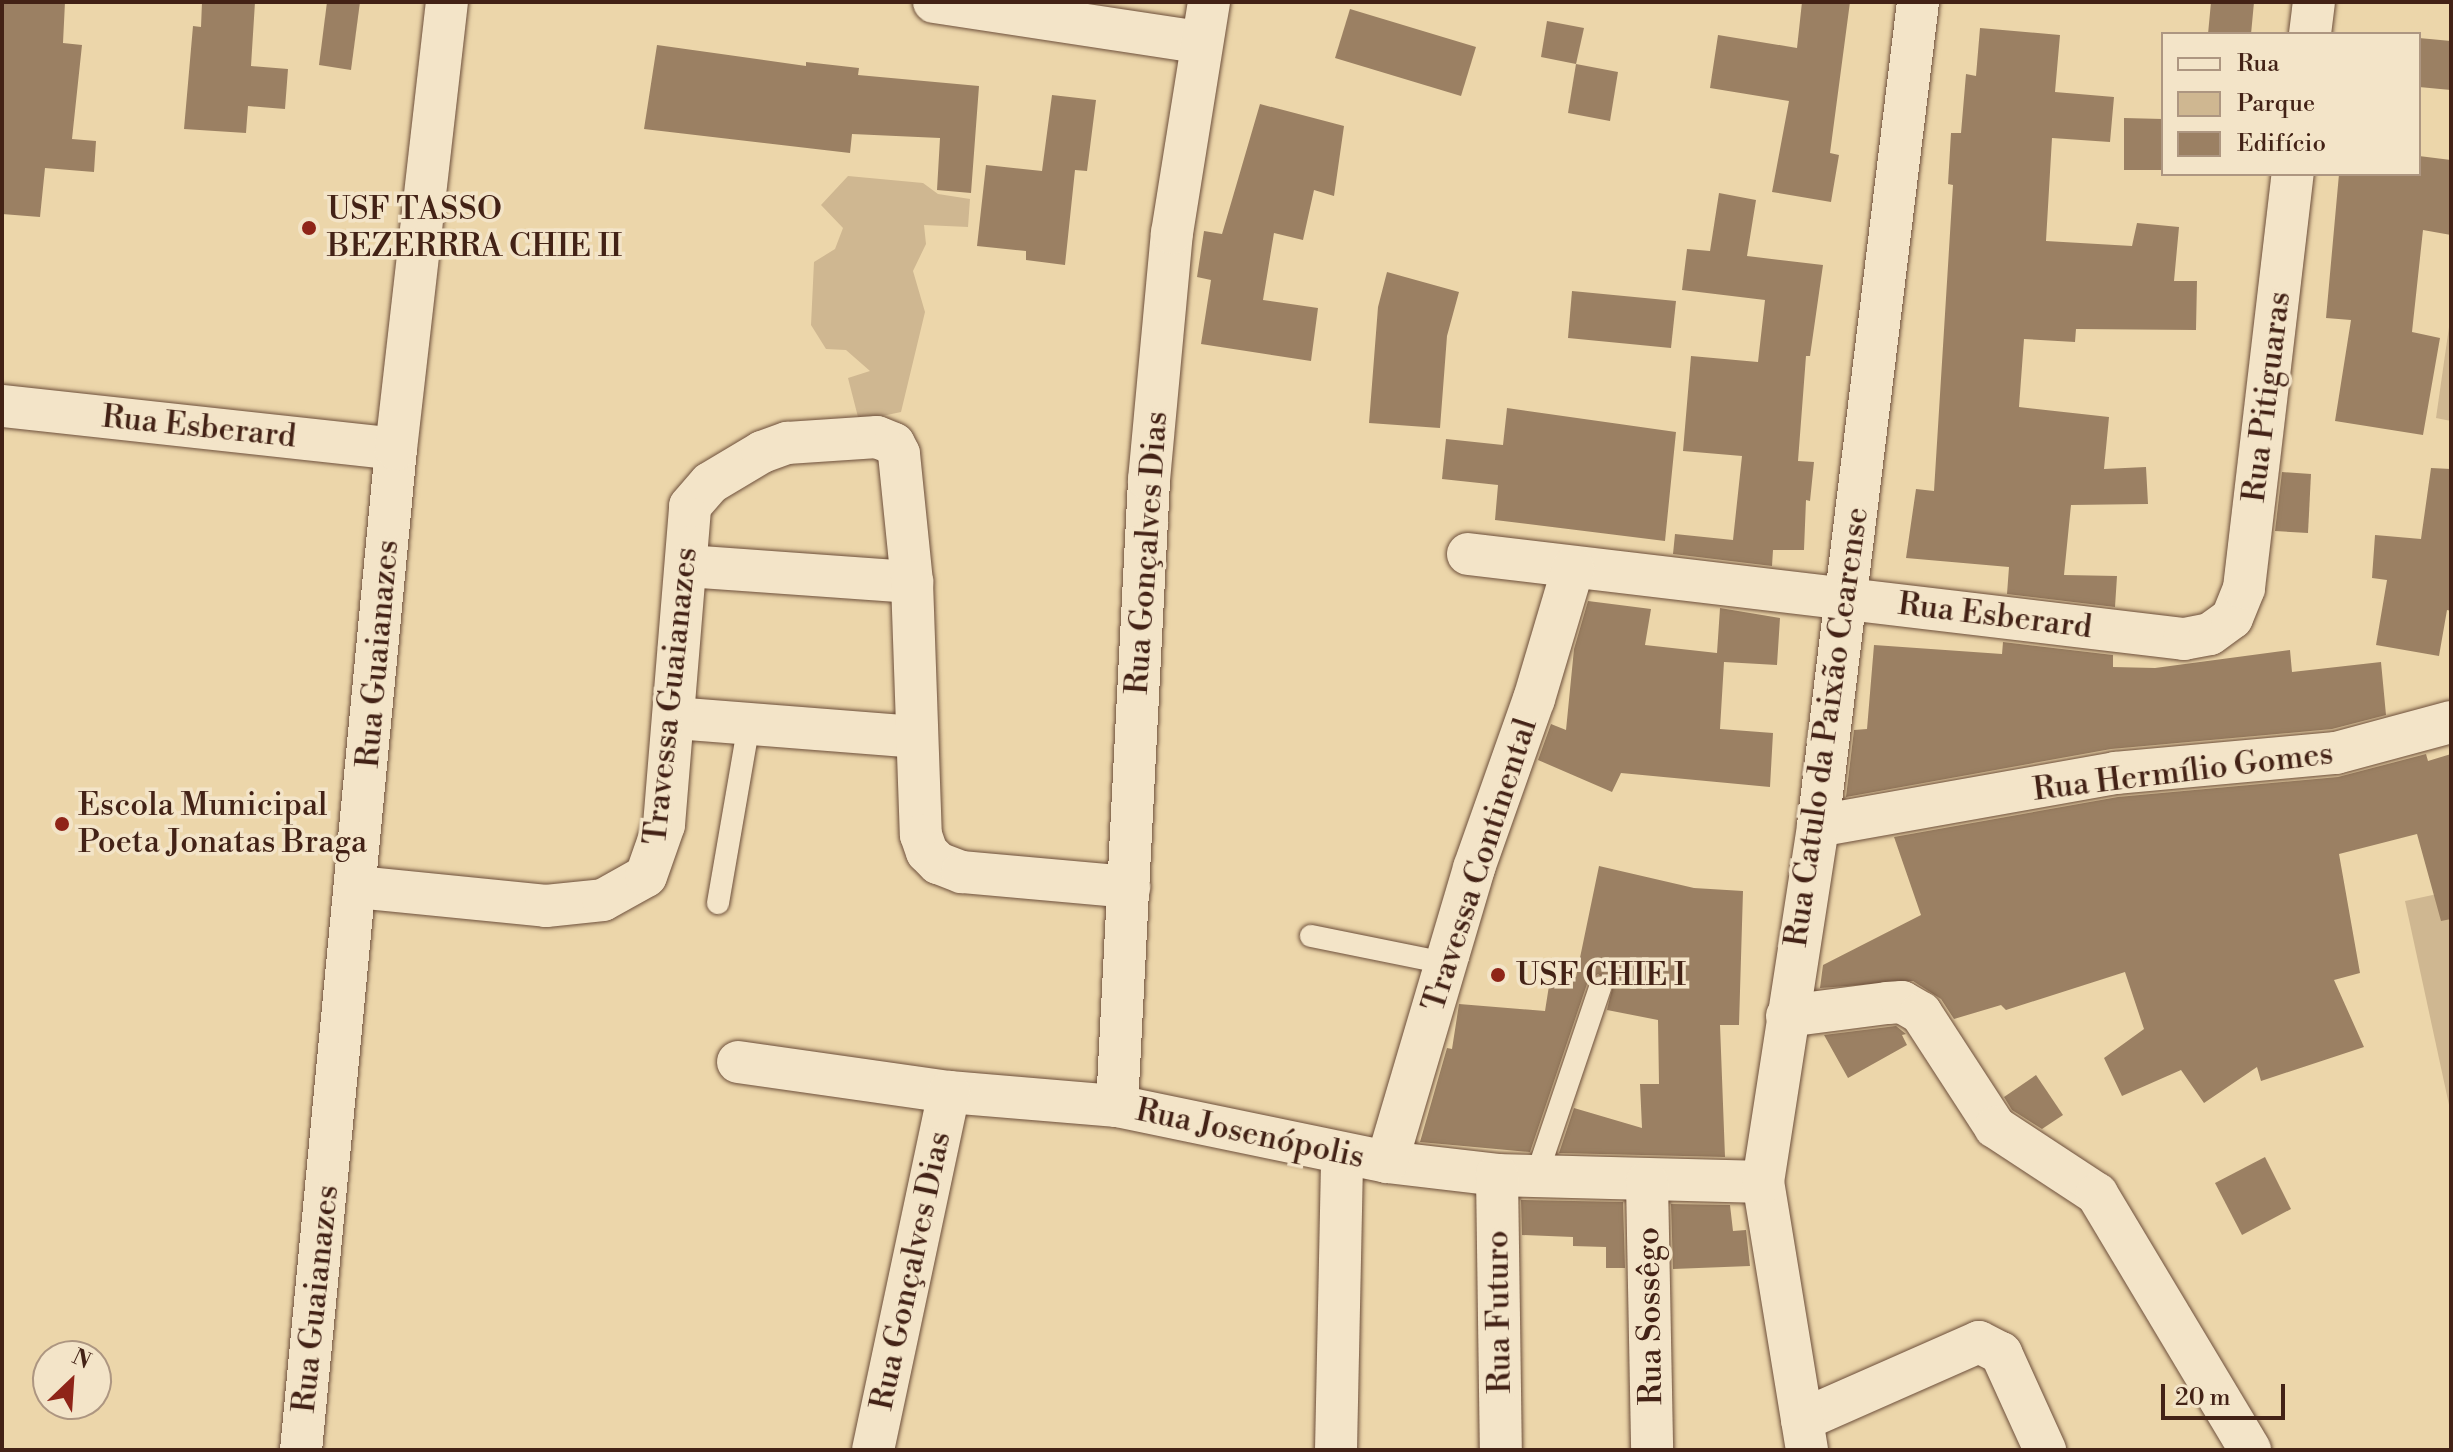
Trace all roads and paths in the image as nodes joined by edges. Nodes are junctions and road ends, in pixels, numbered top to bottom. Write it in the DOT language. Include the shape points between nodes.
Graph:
graph roads {
  1 [pos="447,2"];
  2 [pos="934,2"];
  3 [pos="1209,2"];
  4 [pos="1918,2"];
  5 [pos="2314,2"];
  6 [pos="2310,32"];
  7 [pos="1200,42"];
  8 [pos="2293,176"];
  9 [pos="2,406"];
  10 [pos="396,449"];
  11 [pos="1468,554"];
  12 [pos="687,566"];
  13 [pos="1573,568"];
  14 [pos="912,582"];
  15 [pos="1845,599"];
  16 [pos="2232,618"];
  17 [pos="675,718"];
  18 [pos="2451,722"];
  19 [pos="749,723"];
  20 [pos="916,737"];
  21 [pos="1818,826"];
  22 [pos="357,887"];
  23 [pos="1129,887"];
  24 [pos="718,903"];
  25 [pos="1311,936"];
  26 [pos="1445,963"];
  27 [pos="1600,988"];
  28 [pos="1787,1016"];
  29 [pos="738,1062"];
  30 [pos="949,1092"];
  31 [pos="1117,1106"];
  32 [pos="1342,1155"];
  33 [pos="1387,1162"];
  34 [pos="1517,1176"];
  35 [pos="1647,1182"];
  36 [pos="1763,1182"];
  37 [pos="1804,1435"];
  38 [pos="301,1450"];
  39 [pos="873,1450"];
  40 [pos="1336,1450"];
  41 [pos="1501,1450"];
  42 [pos="1652,1450"];
  43 [pos="2045,1450"];
  44 [pos="2250,1450"];
  1 -- 10 [label="street, Rua Guaianazes"];
  2 -- 7 [label="street"];
  3 -- 7 [label="street, Rua Gonçalves Dias"];
  4 -- 15 [label="street, Rua Catulo da Paixão Cearense"];
  5 -- 6 [label="street"];
  7 -- 23 [label="street, Rua Gonçalves Dias" via="1172,233 1149,480"];
  8 -- 16 [label="street, Rua Pitiguaras" via="2244,588"];
  9 -- 10 [label="street, Rua Esberard"];
  10 -- 22 [label="street, Rua Guaianazes"];
  11 -- 13 [label="street, Rua Esberard"];
  12 -- 14 [label="street"];
  12 -- 14 [label="street, Travessa Guaianazes" via="690,506 710,483 787,443 877,437 894,444 899,454"];
  12 -- 17 [label="street, Travessa Guaianazes"];
  13 -- 15 [label="street, Rua Esberard"];
  13 -- 26 [label="street, Travessa Continental"];
  14 -- 20 [label="street"];
  15 -- 16 [label="street, Rua Esberard" via="2184,639 2210,634"];
  15 -- 21 [label="street, Rua Catulo da Paixão Cearense"];
  17 -- 19 [label="street"];
  17 -- 22 [label="street, Travessa Guaianazes" via="658,850 635,886 603,900 546,906"];
  18 -- 21 [label="street, Rua Hermílio Gomes" via="2336,753 2115,773"];
  19 -- 20 [label="street"];
  19 -- 24 [label="lane"];
  20 -- 23 [label="street" via="921,835 938,863 962,872"];
  21 -- 28 [label="street, Rua Catulo da Paixão Cearense"];
  22 -- 38 [label="street, Rua Guaianazes"];
  23 -- 31 [label="street, Rua Gonçalves Dias"];
  25 -- 26 [label="lane"];
  26 -- 33 [label="street, Travessa Continental"];
  27 -- 34 [label="lane"];
  28 -- 36 [label="street, Rua Catulo da Paixão Cearense"];
  28 -- 44 [label="street" via="1902,1002 1921,1013 1995,1127 2097,1194"];
  29 -- 30 [label="street, Rua Josenópolis"];
  30 -- 31 [label="street, Rua Josenópolis"];
  30 -- 39 [label="street, Rua Gonçalves Dias"];
  31 -- 32 [label="street, Rua Josenópolis"];
  32 -- 33 [label="street, Rua Josenópolis"];
  32 -- 40 [label="street"];
  33 -- 34 [label="street, Rua Josenópolis"];
  34 -- 35 [label="street, Rua Josenópolis"];
  34 -- 41 [label="street, Rua Futuro"];
  35 -- 36 [label="street, Rua Josenópolis"];
  35 -- 42 [label="street, Rua Sossêgo"];
  36 -- 37 [label="street, Rua Catulo da Paixão Cearense"];
  37 -- 43 [label="street" via="1979,1342 2001,1353"];
}
